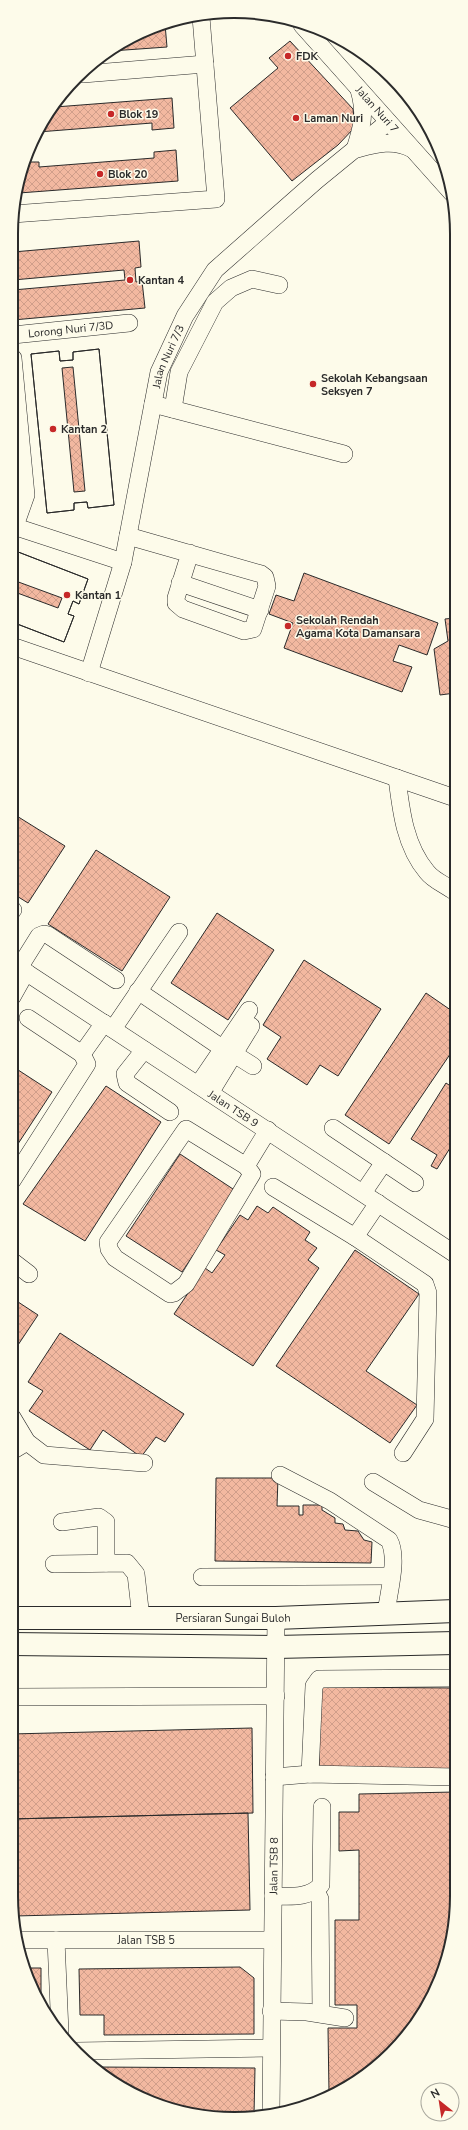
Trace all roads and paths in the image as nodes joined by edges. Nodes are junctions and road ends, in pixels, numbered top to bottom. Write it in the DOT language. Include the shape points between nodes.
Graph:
graph roads {
  1 [pos="202,21"];
  2 [pos="307,30"];
  3 [pos="205,64"];
  4 [pos="90,73"];
  5 [pos="359,89"];
  6 [pos="388,122"];
  7 [pos="354,149"];
  8 [pos="413,150"];
  9 [pos="444,185"];
  10 [pos="19,214"];
  11 [pos="279,285"];
  12 [pos="129,323"];
  13 [pos="18,334"];
  14 [pos="153,404"];
  15 [pos="173,409"];
  16 [pos="18,411"];
  17 [pos="344,454"];
  18 [pos="18,516"];
  19 [pos="18,527"];
  20 [pos="128,536"];
  21 [pos="190,554"];
  22 [pos="123,562"];
  23 [pos="180,583"];
  24 [pos="260,610"];
  25 [pos="18,648"];
  26 [pos="89,673"];
  27 [pos="397,778"];
  28 [pos="450,796"];
  29 [pos="450,889"];
  30 [pos="179,932"];
  31 [pos="19,968"];
  32 [pos="116,980"];
  33 [pos="138,991"];
  34 [pos="28,1018"];
  35 [pos="250,1018"];
  36 [pos="108,1026"];
  37 [pos="144,1050"];
  38 [pos="228,1051"];
  39 [pos="82,1054"];
  40 [pos="253,1066"];
  41 [pos="204,1089"];
  42 [pos="170,1112"];
  43 [pos="333,1128"];
  44 [pos="268,1130"];
  45 [pos="384,1162"];
  46 [pos="246,1166"];
  47 [pos="18,1172"];
  48 [pos="415,1183"];
  49 [pos="273,1187"];
  50 [pos="363,1193"];
  51 [pos="378,1203"];
  52 [pos="355,1237"];
  53 [pos="450,1251"];
  54 [pos="18,1266"];
  55 [pos="29,1274"];
  56 [pos="18,1427"];
  57 [pos="27,1442"];
  58 [pos="18,1447"];
  59 [pos="403,1453"];
  60 [pos="144,1463"];
  61 [pos="280,1475"];
  62 [pos="373,1482"];
  63 [pos="450,1518"];
  64 [pos="62,1522"];
  65 [pos="106,1563"];
  66 [pos="54,1564"];
  67 [pos="391,1576"];
  68 [pos="202,1577"];
  69 [pos="450,1611"];
  70 [pos="386,1614"];
  71 [pos="18,1618"];
  72 [pos="141,1618"];
  73 [pos="276,1618"];
  74 [pos="450,1643"];
  75 [pos="18,1644"];
  76 [pos="276,1647"];
  77 [pos="450,1678"];
  78 [pos="276,1696"];
  79 [pos="18,1697"];
  80 [pos="310,1774"];
  81 [pos="274,1777"];
  82 [pos="450,1777"];
  83 [pos="322,1807"];
  84 [pos="316,1891"];
  85 [pos="273,1896"];
  86 [pos="22,1940"];
  87 [pos="56,1940"];
  88 [pos="272,1940"];
  89 [pos="271,2011"];
  90 [pos="321,2014"];
  91 [pos="345,2018"];
  92 [pos="60,2023"];
  93 [pos="271,2048"];
  94 [pos="83,2051"];
  95 [pos="271,2109"];
  1 -- 3 [label="street"];
  2 -- 5 [label="street, Jalan Nuri 7"];
  3 -- 4 [label="street"];
  3 -- 10 [label="street" via="216,199"];
  5 -- 6 [label="street, Jalan Nuri 7"];
  5 -- 7 [label="street" via="364,105 362,128"];
  6 -- 7 [label="street, Jalan Nuri 7/3"];
  6 -- 8 [label="street, Jalan Nuri 7"];
  7 -- 8 [label="street" via="375,144 402,144"];
  7 -- 14 [label="street, Jalan Nuri 7/3" via="215,270 185,316 159,372"];
  8 -- 9 [label="street, Jalan Nuri 7"];
  11 -- 15 [label="street" via="252,279 231,288 215,302 179,372"];
  12 -- 13 [label="street, Lorong Nuri 7/3D"];
  14 -- 15 [label="street"];
  14 -- 20 [label="street, Jalan Nuri 7/3"];
  15 -- 17 [label="street"];
  16 -- 18 [label="street" via="26,495"];
  19 -- 22 [label="street"];
  20 -- 21 [label="street"];
  20 -- 22 [label="street, Jalan Nuri 7/3"];
  21 -- 23 [label="street"];
  21 -- 24 [label="street" via="265,577 267,586"];
  22 -- 26 [label="street, Jalan Nuri 7/3"];
  23 -- 24 [label="street"];
  23 -- 24 [label="street" via="176,603 183,610 244,631 254,629"];
  25 -- 26 [label="street"];
  26 -- 27 [label="street"];
  27 -- 28 [label="street"];
  27 -- 29 [label="street" via="405,832 411,846 427,873"];
  30 -- 33 [label="street"];
  31 -- 32 [label="street" via="39,936 44,934"];
  31 -- 36 [label="street, Jalan TSB 9"];
  33 -- 36 [label="street"];
  33 -- 38 [label="street"];
  34 -- 39 [label="street"];
  35 -- 38 [label="street"];
  36 -- 37 [label="street, Jalan TSB 9"];
  36 -- 39 [label="street"];
  37 -- 41 [label="street, Jalan TSB 9"];
  37 -- 42 [label="street" via="125,1074 125,1079 127,1083"];
  38 -- 40 [label="street"];
  38 -- 41 [label="street"];
  39 -- 47 [label="street" via="87,1064"];
  41 -- 44 [label="street, Jalan TSB 9"];
  43 -- 45 [label="street"];
  44 -- 46 [label="street"];
  44 -- 50 [label="street, Jalan TSB 9"];
  45 -- 48 [label="street"];
  45 -- 50 [label="street"];
  46 -- 46 [label="street" via="252,1174 186,1284 174,1293 170,1294 115,1258 109,1249 108,1242 186,1128"];
  49 -- 52 [label="street"];
  50 -- 51 [label="street, Jalan TSB 9"];
  51 -- 52 [label="street"];
  51 -- 53 [label="street, Jalan TSB 9"];
  52 -- 59 [label="street" via="425,1284 428,1293 425,1419"];
  54 -- 55 [label="street"];
  56 -- 57 [label="street"];
  57 -- 58 [label="street"];
  57 -- 60 [label="street" via="44,1455"];
  61 -- 67 [label="street" via="330,1501 389,1540 394,1558"];
  62 -- 63 [label="street" via="414,1507"];
  64 -- 65 [label="street" via="99,1518 106,1522"];
  65 -- 66 [label="street"];
  65 -- 72 [label="street" via="127,1563 136,1574"];
  67 -- 68 [label="street"];
  67 -- 70 [label="street"];
  69 -- 70 [label="main road, Persiaran Sungai Buloh"];
  70 -- 73 [label="main road, Persiaran Sungai Buloh"];
  71 -- 72 [label="main road, Persiaran Sungai Buloh"];
  72 -- 73 [label="main road, Persiaran Sungai Buloh"];
  73 -- 76 [label="street, Jalan TSB 8"];
  74 -- 76 [label="main road"];
  75 -- 76 [label="main road"];
  76 -- 78 [label="street, Jalan TSB 8"];
  77 -- 80 [label="street" via="320,1679 314,1686"];
  78 -- 79 [label="street"];
  78 -- 81 [label="street, Jalan TSB 8"];
  80 -- 81 [label="street"];
  80 -- 82 [label="street"];
  81 -- 85 [label="street, Jalan TSB 8"];
  83 -- 84 [label="street" via="321,1885"];
  84 -- 85 [label="street" via="300,1896"];
  84 -- 90 [label="street" via="320,1899"];
  85 -- 88 [label="street, Jalan TSB 8"];
  86 -- 87 [label="street, Jalan TSB 5"];
  87 -- 88 [label="street, Jalan TSB 5"];
  87 -- 92 [label="street"];
  88 -- 89 [label="street, Jalan TSB 8"];
  89 -- 90 [label="street"];
  89 -- 93 [label="street, Jalan TSB 8"];
  90 -- 91 [label="street"];
  93 -- 94 [label="street"];
  93 -- 95 [label="street, Jalan TSB 8"];
}
